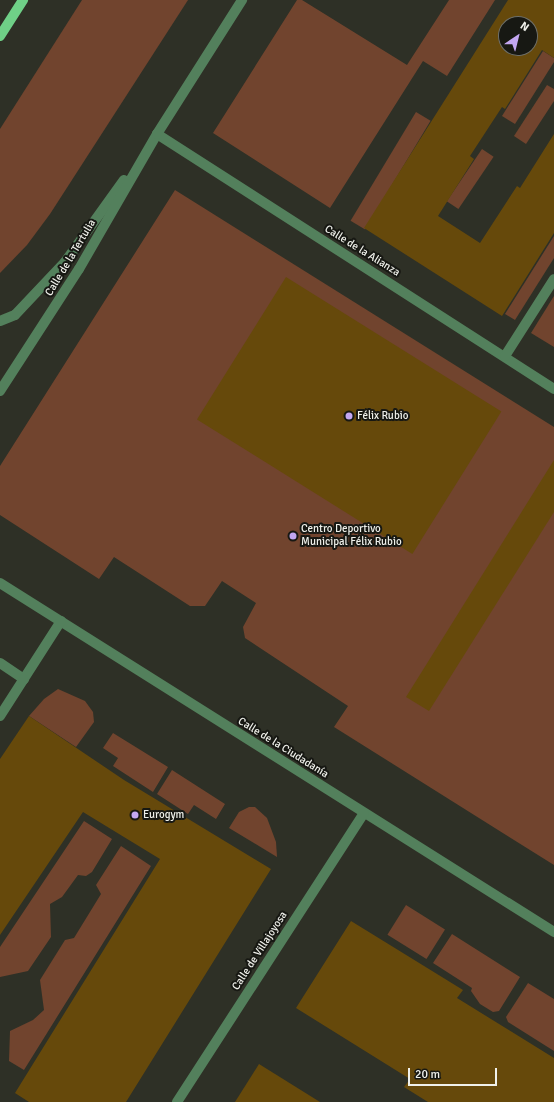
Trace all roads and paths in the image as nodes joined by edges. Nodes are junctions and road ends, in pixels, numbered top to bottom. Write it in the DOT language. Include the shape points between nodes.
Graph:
graph roads {
  1 [pos="23,0"];
  2 [pos="242,0"];
  3 [pos="0,36"];
  4 [pos="157,134"];
  5 [pos="554,279"];
  6 [pos="0,321"];
  7 [pos="505,356"];
  8 [pos="554,389"];
  9 [pos="0,391"];
  10 [pos="0,583"];
  11 [pos="61,621"];
  12 [pos="0,663"];
  13 [pos="24,679"];
  14 [pos="0,716"];
  15 [pos="364,813"];
  16 [pos="554,932"];
  17 [pos="176,1102"];
  1 -- 3 [label="main road"];
  2 -- 4 [label="street, Calle de la Tertulia"];
  4 -- 6 [label="street, Calle de la Tertulia" via="65,262 15,315"];
  4 -- 7 [label="street, Calle de la Alianza"];
  4 -- 9 [label="street, Calle de la Tertulia" via="79,269"];
  5 -- 7 [label="street"];
  7 -- 8 [label="street, Calle de la Alianza"];
  10 -- 11 [label="street, Calle de la Ciudadanía"];
  11 -- 13 [label="street"];
  11 -- 15 [label="street, Calle de la Ciudadanía"];
  12 -- 13 [label="street"];
  13 -- 14 [label="street"];
  15 -- 16 [label="street, Calle de la Ciudadanía"];
  15 -- 17 [label="street, Calle de Villajoyosa"];
}
